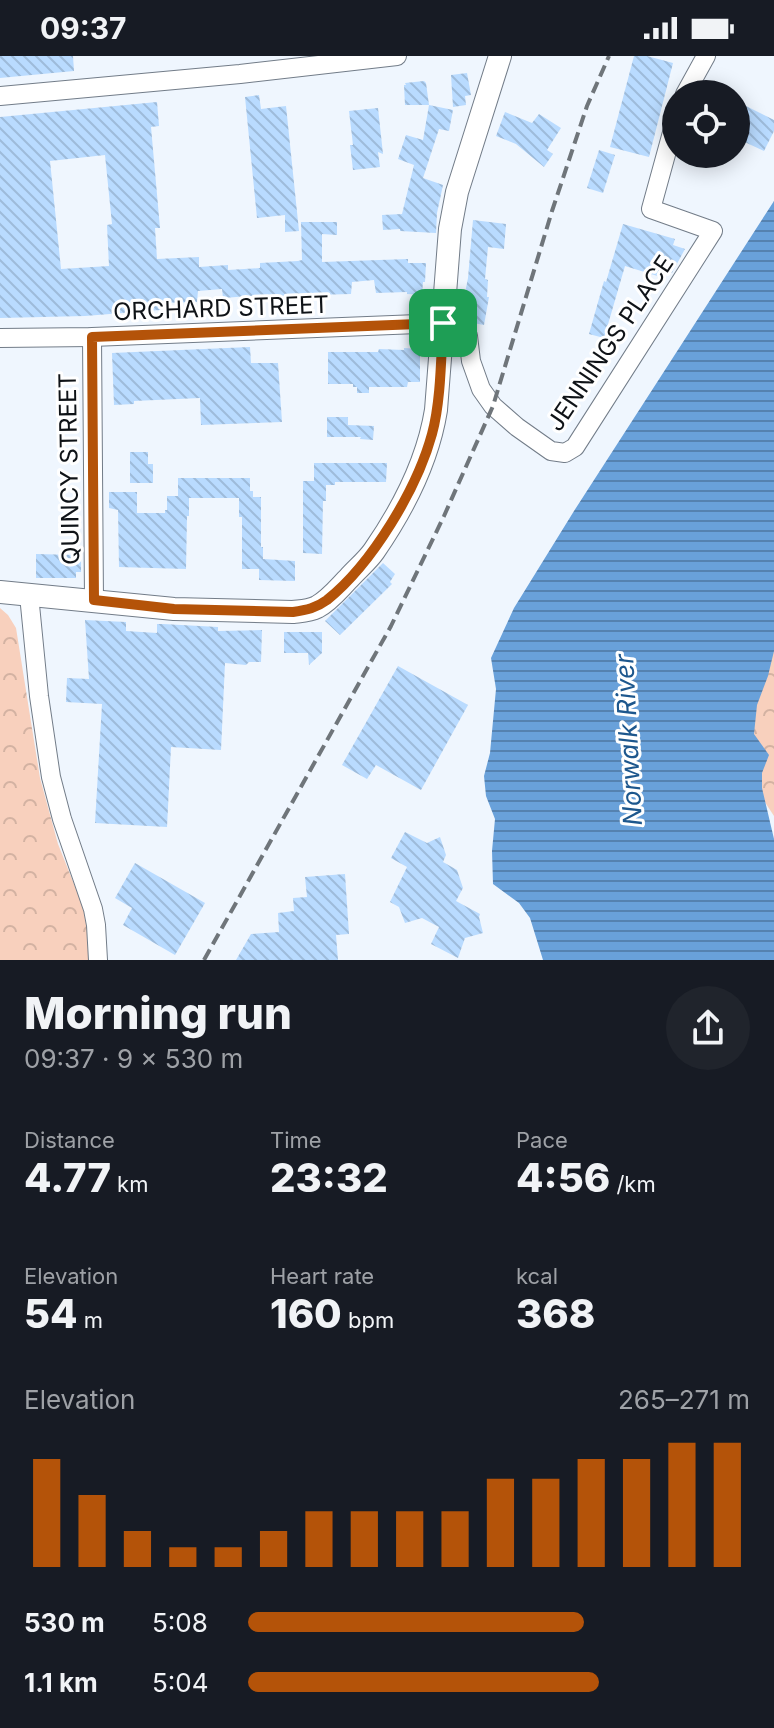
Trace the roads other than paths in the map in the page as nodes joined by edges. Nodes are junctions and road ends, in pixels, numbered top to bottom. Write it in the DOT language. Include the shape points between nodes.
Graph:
graph roads {
  1 [pos="397,56"];
  2 [pos="500,56"];
  3 [pos="706,56"];
  4 [pos="240,65"];
  5 [pos="693,80"];
  6 [pos="0,96"];
  7 [pos="662,168"];
  8 [pos="443,323"];
  9 [pos="92,337"];
  10 [pos="0,338"];
  11 [pos="0,592"];
  12 [pos="29,595"];
  13 [pos="94,600"];
  14 [pos="98,960"];
  1 -- 4 [label="street"];
  2 -- 8 [label="main road" via="457,192"];
  3 -- 5 [label="street"];
  4 -- 6 [label="street"];
  7 -- 8 [label="street, JENNINGS PLACE" via="651,209 713,231 575,447 565,453 551,451 493,406 471,361 468,336"];
  8 -- 9 [label="street, ORCHARD STREET"];
  8 -- 13 [label="main road" via="436,410 426,453 373,553 327,600 309,610 285,612"];
  9 -- 10 [label="street, ORCHARD STREET"];
  9 -- 13 [label="street, QUINCY STREET"];
  11 -- 12 [label="main road"];
  12 -- 13 [label="main road"];
  12 -- 14 [label="street" via="51,777 93,909"];
}
